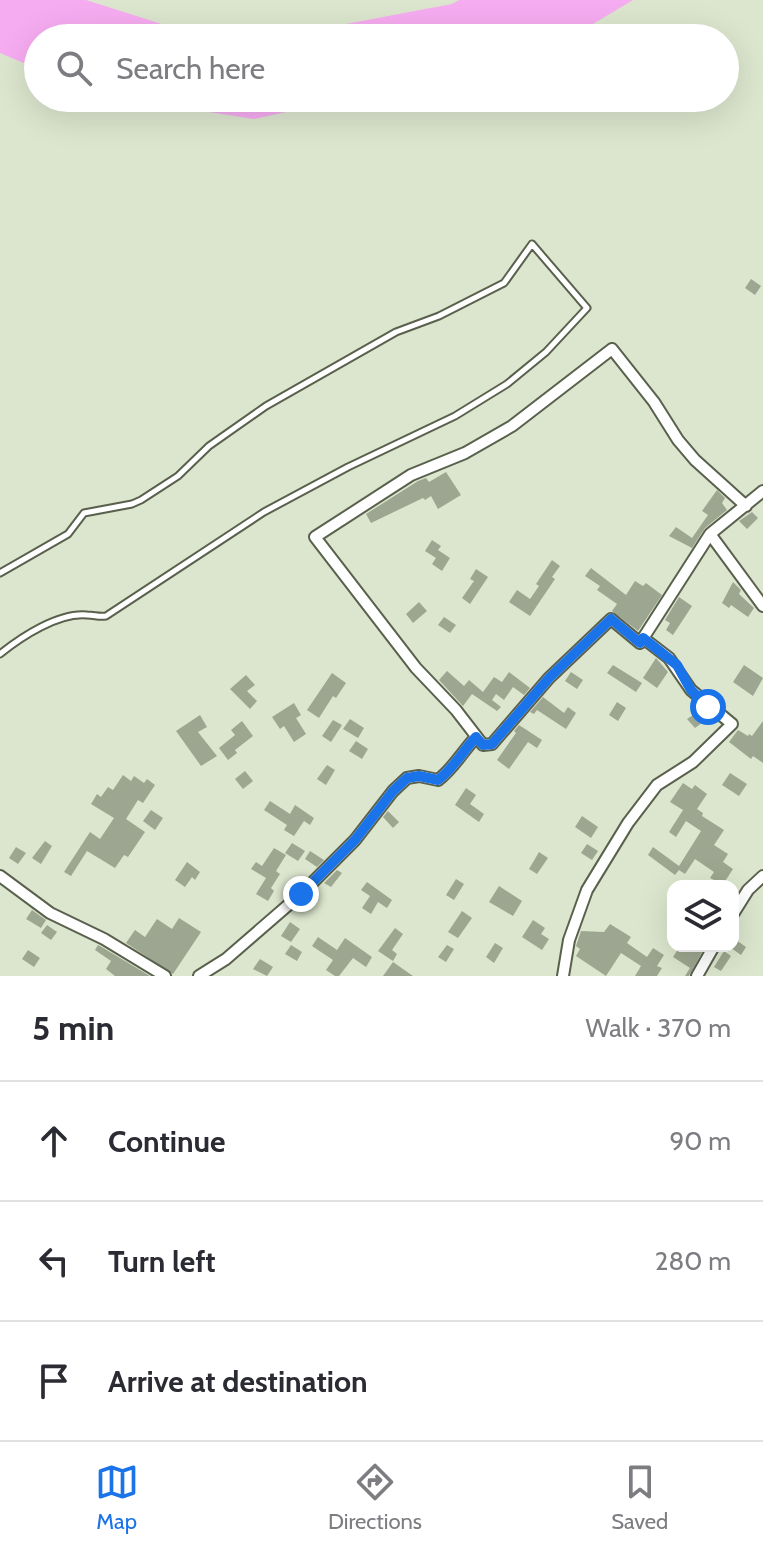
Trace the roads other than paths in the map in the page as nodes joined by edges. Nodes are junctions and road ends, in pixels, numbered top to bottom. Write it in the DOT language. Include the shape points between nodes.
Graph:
graph roads {
  1 [pos="763,491"];
  2 [pos="746,506"];
  3 [pos="710,534"];
  4 [pos="0,573"];
  5 [pos="763,606"];
  6 [pos="643,638"];
  7 [pos="0,654"];
  8 [pos="476,737"];
  9 [pos="0,876"];
  10 [pos="763,876"];
  11 [pos="739,904"];
  12 [pos="711,952"];
  13 [pos="165,976"];
  14 [pos="199,976"];
  15 [pos="563,976"];
  16 [pos="697,976"];
  1 -- 2 [label="street"];
  2 -- 3 [label="street"];
  2 -- 8 [label="street" via="695,460 612,349 512,426 411,475 315,537"];
  3 -- 5 [label="street"];
  3 -- 6 [label="street"];
  4 -- 7 [label="lane" via="68,534 84,513 147,496 246,419 341,363 504,283 532,244 587,308 507,384 455,416 264,512 106,616 87,614 50,622"];
  6 -- 8 [label="street" via="640,643 611,619 549,678 492,744 483,745"];
  6 -- 15 [label="street" via="677,665 691,690 732,724 693,762 657,785 628,823 587,890"];
  8 -- 14 [label="street" via="438,780 407,778 301,894"];
  9 -- 13 [label="street" via="50,913"];
  10 -- 11 [label="street"];
  12 -- 16 [label="street"];
}
